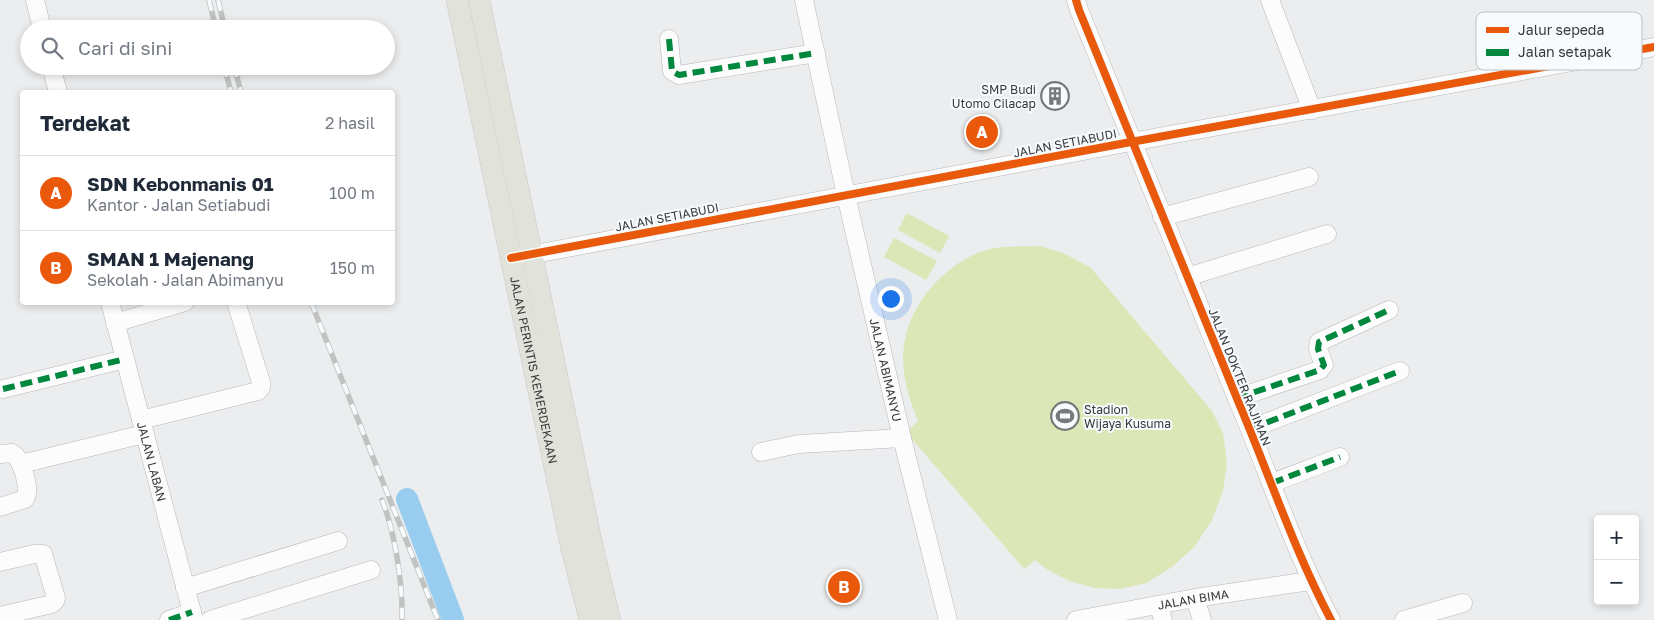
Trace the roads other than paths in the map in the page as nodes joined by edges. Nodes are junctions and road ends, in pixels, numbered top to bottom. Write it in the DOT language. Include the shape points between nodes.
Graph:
graph roads {
  1 [pos="35,0"];
  2 [pos="457,0"];
  3 [pos="479,0"];
  4 [pos="804,0"];
  5 [pos="1076,0"];
  6 [pos="1270,0"];
  7 [pos="40,20"];
  8 [pos="669,39"];
  9 [pos="816,53"];
  10 [pos="1529,70"];
  11 [pos="53,75"];
  12 [pos="57,90"];
  13 [pos="1312,110"];
  14 [pos="1131,142"];
  15 [pos="1309,178"];
  16 [pos="846,195"];
  17 [pos="1162,217"];
  18 [pos="1328,234"];
  19 [pos="521,256"];
  20 [pos="1187,277"];
  21 [pos="111,305"];
  22 [pos="175,305"];
  23 [pos="237,305"];
  24 [pos="1389,310"];
  25 [pos="115,323"];
  26 [pos="124,359"];
  27 [pos="1400,371"];
  28 [pos="1,386"];
  29 [pos="1237,398"];
  30 [pos="142,427"];
  31 [pos="1250,429"];
  32 [pos="902,438"];
  33 [pos="761,452"];
  34 [pos="0,454"];
  35 [pos="1340,457"];
  36 [pos="21,464"];
  37 [pos="1272,483"];
  38 [pos="0,506"];
  39 [pos="338,541"];
  40 [pos="0,562"];
  41 [pos="371,570"];
  42 [pos="1310,581"];
  43 [pos="185,588"];
  44 [pos="1195,598"];
  45 [pos="1463,603"];
  46 [pos="1161,612"];
  47 [pos="0,616"];
  48 [pos="192,616"];
  49 [pos="169,620"];
  50 [pos="210,620"];
  51 [pos="590,620"];
  52 [pos="610,620"];
  53 [pos="948,620"];
  54 [pos="1076,620"];
  55 [pos="1202,620"];
  56 [pos="1331,620"];
  57 [pos="1404,620"];
  1 -- 7 [label="street"];
  2 -- 19 [label="main road, JALAN PERINTIS KEMERDEKAAN"];
  3 -- 19 [label="main road, JALAN PERINTIS KEMERDEKAAN"];
  4 -- 9 [label="street, JALAN ABIMANYU"];
  5 -- 14 [label="street, JALAN DOKTER RAJIMAN"];
  6 -- 13 [label="street"];
  8 -- 9 [label="street" via="672,71 679,75"];
  9 -- 16 [label="street, JALAN ABIMANYU"];
  10 -- 13 [label="street, JALAN SETIABUDI"];
  11 -- 12 [label="street"];
  13 -- 14 [label="street, JALAN SETIABUDI"];
  14 -- 16 [label="street, JALAN SETIABUDI"];
  14 -- 17 [label="street, JALAN DOKTER RAJIMAN"];
  15 -- 17 [label="street"];
  16 -- 19 [label="street, JALAN SETIABUDI"];
  16 -- 32 [label="street, JALAN ABIMANYU"];
  17 -- 20 [label="street, JALAN DOKTER RAJIMAN"];
  18 -- 20 [label="street"];
  19 -- 51 [label="main road, JALAN PERINTIS KEMERDEKAAN" via="570,540"];
  19 -- 52 [label="main road, JALAN PERINTIS KEMERDEKAAN"];
  20 -- 29 [label="street, JALAN DOKTER RAJIMAN"];
  21 -- 25 [label="street, JALAN LABAN"];
  22 -- 25 [label="street"];
  23 -- 30 [label="street" via="261,382 258,391"];
  24 -- 29 [label="street" via="1319,342 1324,365 1320,370"];
  25 -- 26 [label="street, JALAN LABAN"];
  26 -- 28 [label="street"];
  26 -- 30 [label="street, JALAN LABAN"];
  27 -- 31 [label="street"];
  29 -- 31 [label="street, JALAN DOKTER RAJIMAN"];
  30 -- 36 [label="street"];
  30 -- 43 [label="street, JALAN LABAN"];
  31 -- 37 [label="street, JALAN DOKTER RAJIMAN"];
  32 -- 33 [label="street" via="798,444"];
  32 -- 53 [label="street, JALAN ABIMANYU"];
  34 -- 36 [label="street" via="8,452 15,455"];
  35 -- 37 [label="street"];
  36 -- 38 [label="street" via="27,496 21,501"];
  37 -- 42 [label="street, JALAN DOKTER RAJIMAN"];
  39 -- 43 [label="street"];
  40 -- 47 [label="street" via="42,554 56,598 52,604"];
  41 -- 50 [label="street"];
  42 -- 44 [label="street, JALAN BIMA"];
  42 -- 56 [label="street, JALAN DOKTER RAJIMAN"];
  43 -- 48 [label="street, JALAN LABAN"];
  44 -- 46 [label="street, JALAN BIMA"];
  44 -- 55 [label="street"];
  45 -- 57 [label="street"];
  46 -- 54 [label="street, JALAN BIMA"];
  48 -- 49 [label="street"];
}
